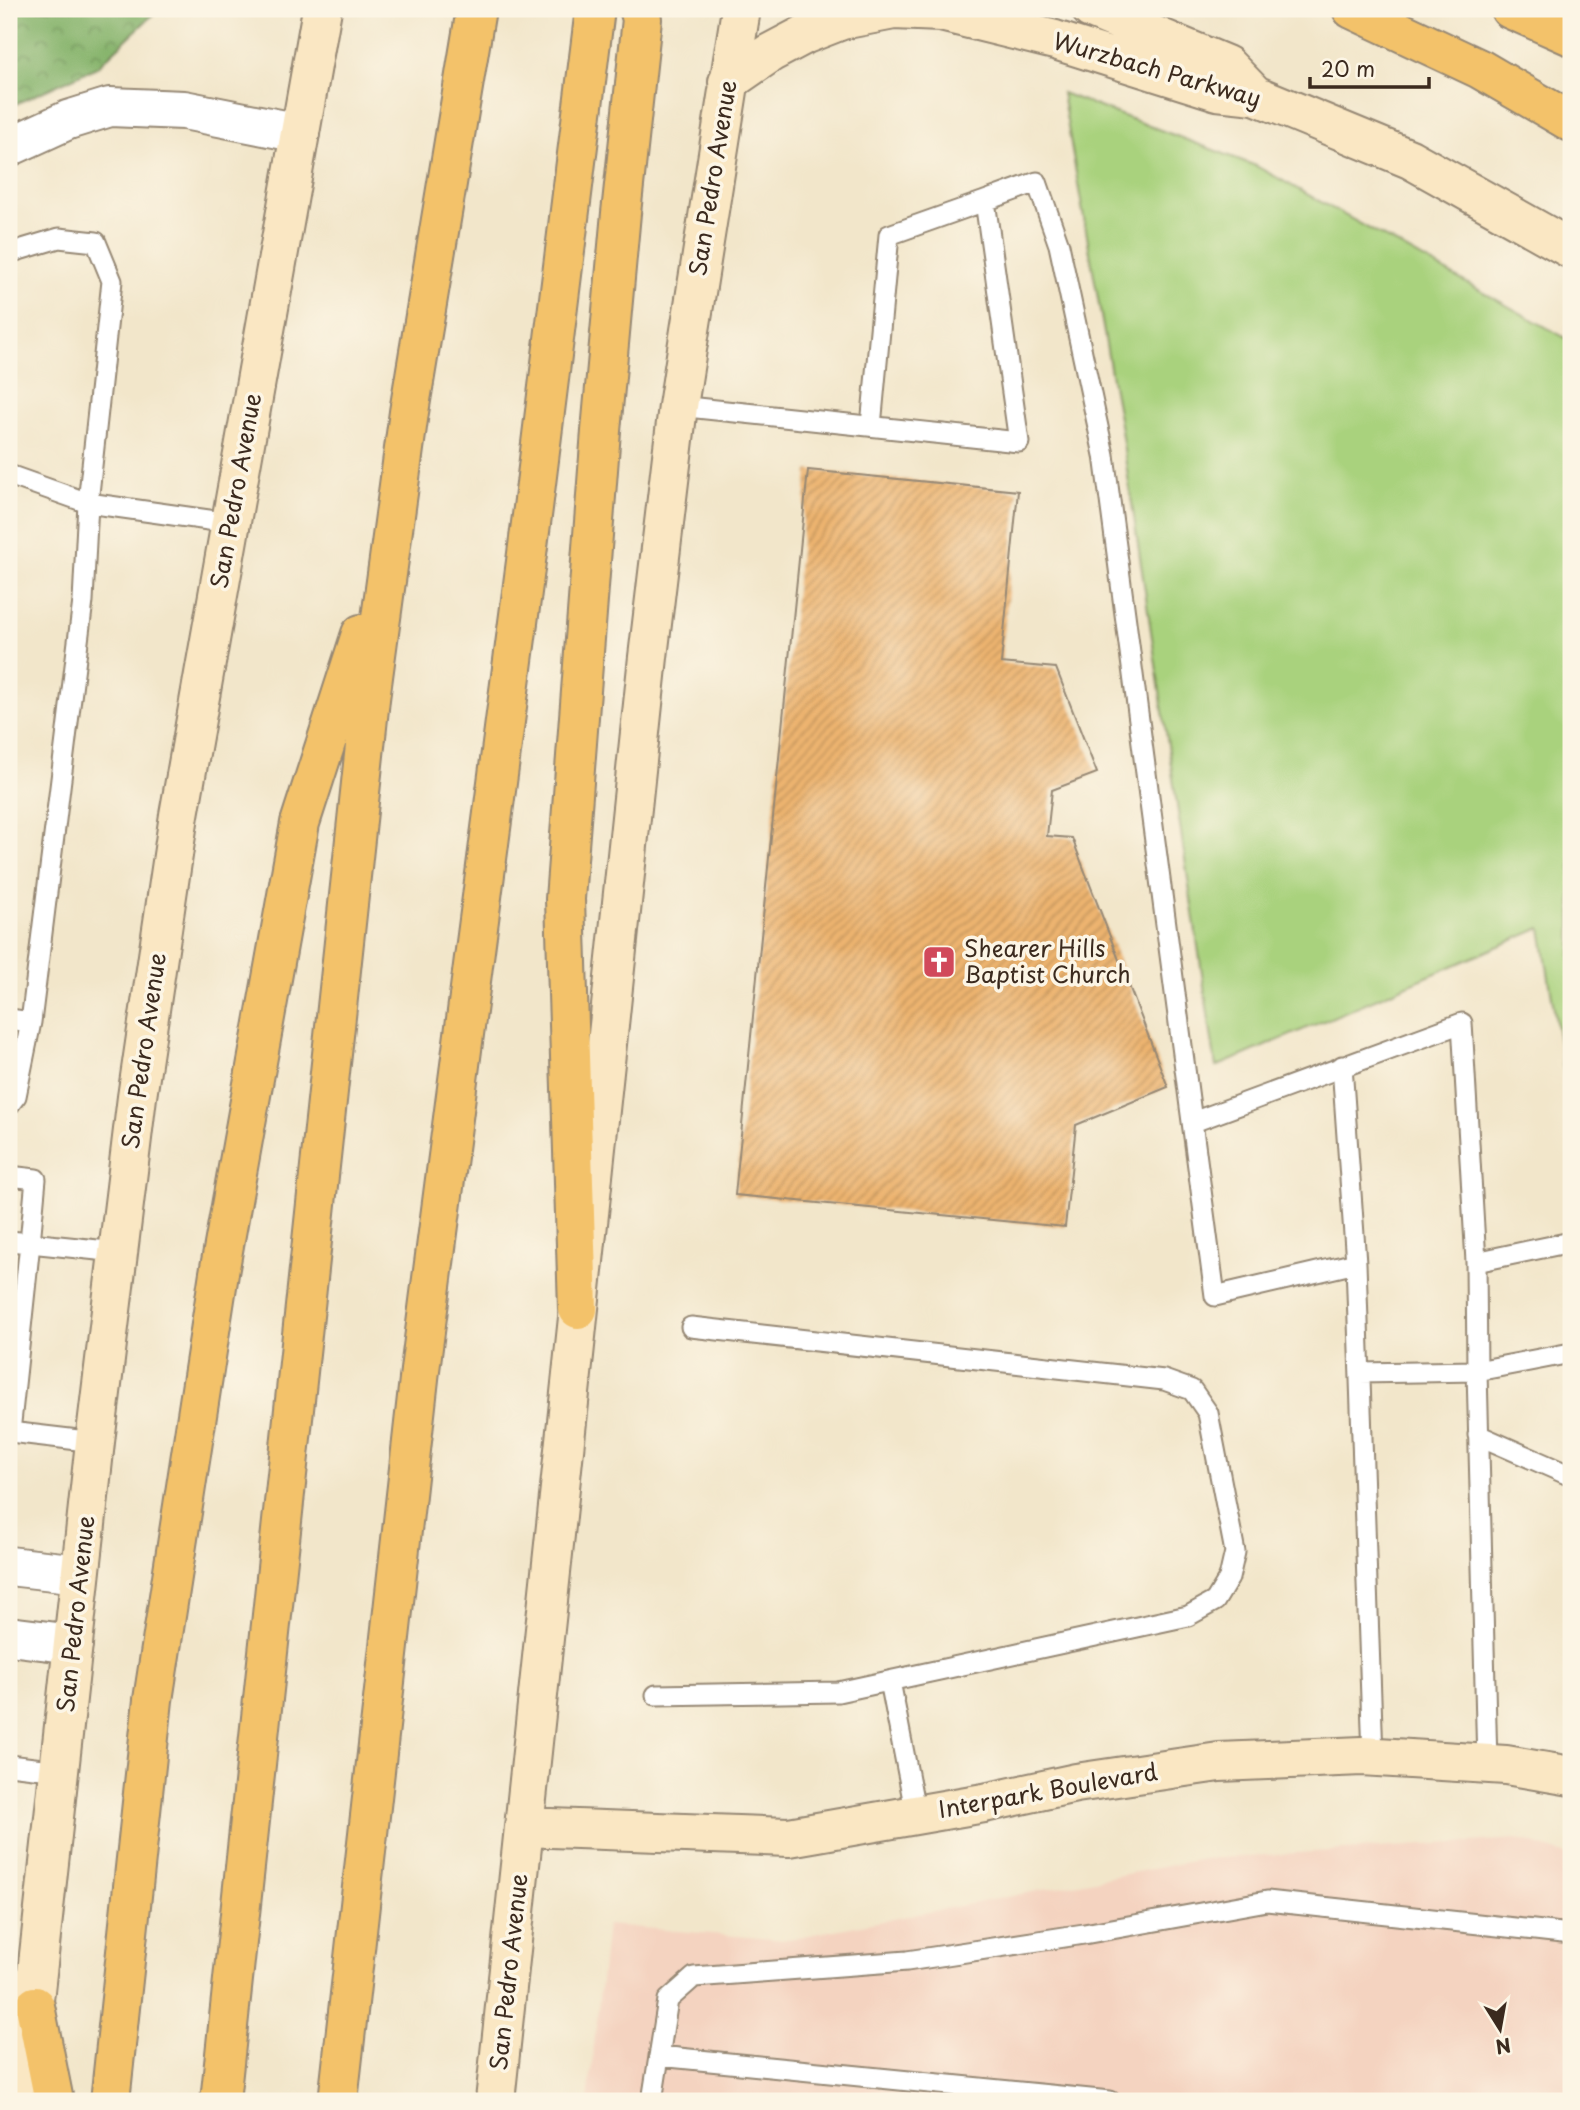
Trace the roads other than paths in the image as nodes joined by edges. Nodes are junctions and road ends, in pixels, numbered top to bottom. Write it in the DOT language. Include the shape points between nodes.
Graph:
graph roads {
  1 [pos="323,9"];
  2 [pos="476,9"];
  3 [pos="595,9"];
  4 [pos="639,9"];
  5 [pos="741,9"];
  6 [pos="1091,9"];
  7 [pos="1352,9"];
  8 [pos="1510,9"];
  9 [pos="1571,36"];
  10 [pos="728,82"];
  11 [pos="1255,95"];
  12 [pos="1571,122"];
  13 [pos="300,133"];
  14 [pos="9,147"];
  15 [pos="985,201"];
  16 [pos="1571,249"];
  17 [pos="9,253"];
  18 [pos="678,407"];
  19 [pos="871,426"];
  20 [pos="9,475"];
  21 [pos="88,503"];
  22 [pos="230,523"];
  23 [pos="391,541"];
  24 [pos="9,1019"];
  25 [pos="31,1022"];
  26 [pos="1342,1066"];
  27 [pos="9,1105"];
  28 [pos="1193,1122"];
  29 [pos="9,1176"];
  30 [pos="9,1241"];
  31 [pos="1571,1242"];
  32 [pos="30,1243"];
  33 [pos="117,1252"];
  34 [pos="1476,1262"];
  35 [pos="1356,1264"];
  36 [pos="17,1289"];
  37 [pos="578,1309"];
  38 [pos="691,1327"];
  39 [pos="1571,1353"];
  40 [pos="1477,1371"];
  41 [pos="1360,1373"];
  42 [pos="9,1435"];
  43 [pos="1478,1435"];
  44 [pos="95,1442"];
  45 [pos="1571,1476"];
  46 [pos="9,1566"];
  47 [pos="80,1574"];
  48 [pos="9,1636"];
  49 [pos="73,1644"];
  50 [pos="890,1681"];
  51 [pos="656,1695"];
  52 [pos="1373,1757"];
  53 [pos="1487,1764"];
  54 [pos="9,1765"];
  55 [pos="59,1771"];
  56 [pos="1571,1776"];
  57 [pos="916,1815"];
  58 [pos="524,1827"];
  59 [pos="1571,1934"];
  60 [pos="35,2006"];
  61 [pos="659,2056"];
  62 [pos="23,2101"];
  63 [pos="54,2101"];
  64 [pos="110,2101"];
  65 [pos="220,2101"];
  66 [pos="338,2101"];
  67 [pos="495,2101"];
  68 [pos="652,2101"];
  69 [pos="1111,2101"];
  1 -- 13 [label="main road, San Pedro Avenue"];
  2 -- 23 [label="highway"];
  3 -- 66 [label="highway" via="420,1370"];
  4 -- 37 [label="highway" via="642,19 603,404 565,899"];
  5 -- 10 [label="main road, San Pedro Avenue"];
  6 -- 11 [label="main road" via="1226,65"];
  7 -- 12 [label="highway" via="1480,69"];
  8 -- 9 [label="highway"];
  10 -- 11 [label="main road, Wurzbach Parkway" via="770,53 842,20 920,10 1055,40 1217,91"];
  10 -- 18 [label="main road, San Pedro Avenue"];
  11 -- 16 [label="main road, Wurzbach Parkway" via="1410,159"];
  13 -- 14 [label="street" via="184,110 110,107"];
  13 -- 22 [label="main road, San Pedro Avenue"];
  15 -- 19 [label="lane" via="889,236"];
  15 -- 19 [label="lane" via="1019,442"];
  15 -- 28 [label="lane" via="1037,182 1059,245 1104,455"];
  17 -- 21 [label="lane" via="59,238 96,242 112,281"];
  18 -- 19 [label="lane"];
  18 -- 37 [label="main road, San Pedro Avenue"];
  20 -- 21 [label="lane"];
  21 -- 22 [label="lane"];
  21 -- 25 [label="lane" via="83,601"];
  22 -- 33 [label="main road, San Pedro Avenue" via="168,886"];
  23 -- 64 [label="highway" via="300,823 260,1040 165,1612"];
  23 -- 65 [label="highway" via="370,699"];
  24 -- 25 [label="lane"];
  25 -- 27 [label="lane" via="16,1096"];
  26 -- 28 [label="lane"];
  26 -- 34 [label="lane" via="1462,1023"];
  26 -- 35 [label="lane"];
  28 -- 35 [label="lane" via="1215,1296"];
  29 -- 32 [label="lane" via="36,1179"];
  30 -- 32 [label="lane"];
  31 -- 34 [label="lane"];
  32 -- 33 [label="lane"];
  32 -- 36 [label="lane"];
  33 -- 44 [label="main road, San Pedro Avenue"];
  34 -- 40 [label="lane"];
  35 -- 41 [label="lane"];
  36 -- 42 [label="lane"];
  37 -- 58 [label="main road, San Pedro Avenue"];
  38 -- 50 [label="lane" via="1164,1380 1192,1390 1208,1413 1235,1552 1229,1578 1215,1601 1188,1616"];
  39 -- 40 [label="lane"];
  40 -- 41 [label="lane"];
  40 -- 43 [label="lane"];
  41 -- 52 [label="lane"];
  42 -- 44 [label="lane"];
  43 -- 45 [label="lane"];
  43 -- 53 [label="lane"];
  44 -- 47 [label="main road, San Pedro Avenue"];
  46 -- 47 [label="street"];
  47 -- 49 [label="main road, San Pedro Avenue"];
  48 -- 49 [label="street"];
  49 -- 55 [label="main road, San Pedro Avenue"];
  50 -- 51 [label="lane" via="838,1692"];
  50 -- 57 [label="lane"];
  52 -- 53 [label="main road, Interpark Boulevard"];
  52 -- 57 [label="main road, Interpark Boulevard" via="1219,1762 1076,1783"];
  53 -- 56 [label="main road, Interpark Boulevard"];
  54 -- 55 [label="lane"];
  55 -- 60 [label="main road, San Pedro Avenue"];
  57 -- 58 [label="main road, Interpark Boulevard" via="789,1837"];
  58 -- 67 [label="main road, San Pedro Avenue"];
  59 -- 61 [label="lane" via="1267,1901 907,1961 694,1978 668,2000"];
  60 -- 62 [label="main road, San Pedro Avenue"];
  60 -- 63 [label="highway"];
  61 -- 68 [label="lane"];
  61 -- 69 [label="lane"];
}
